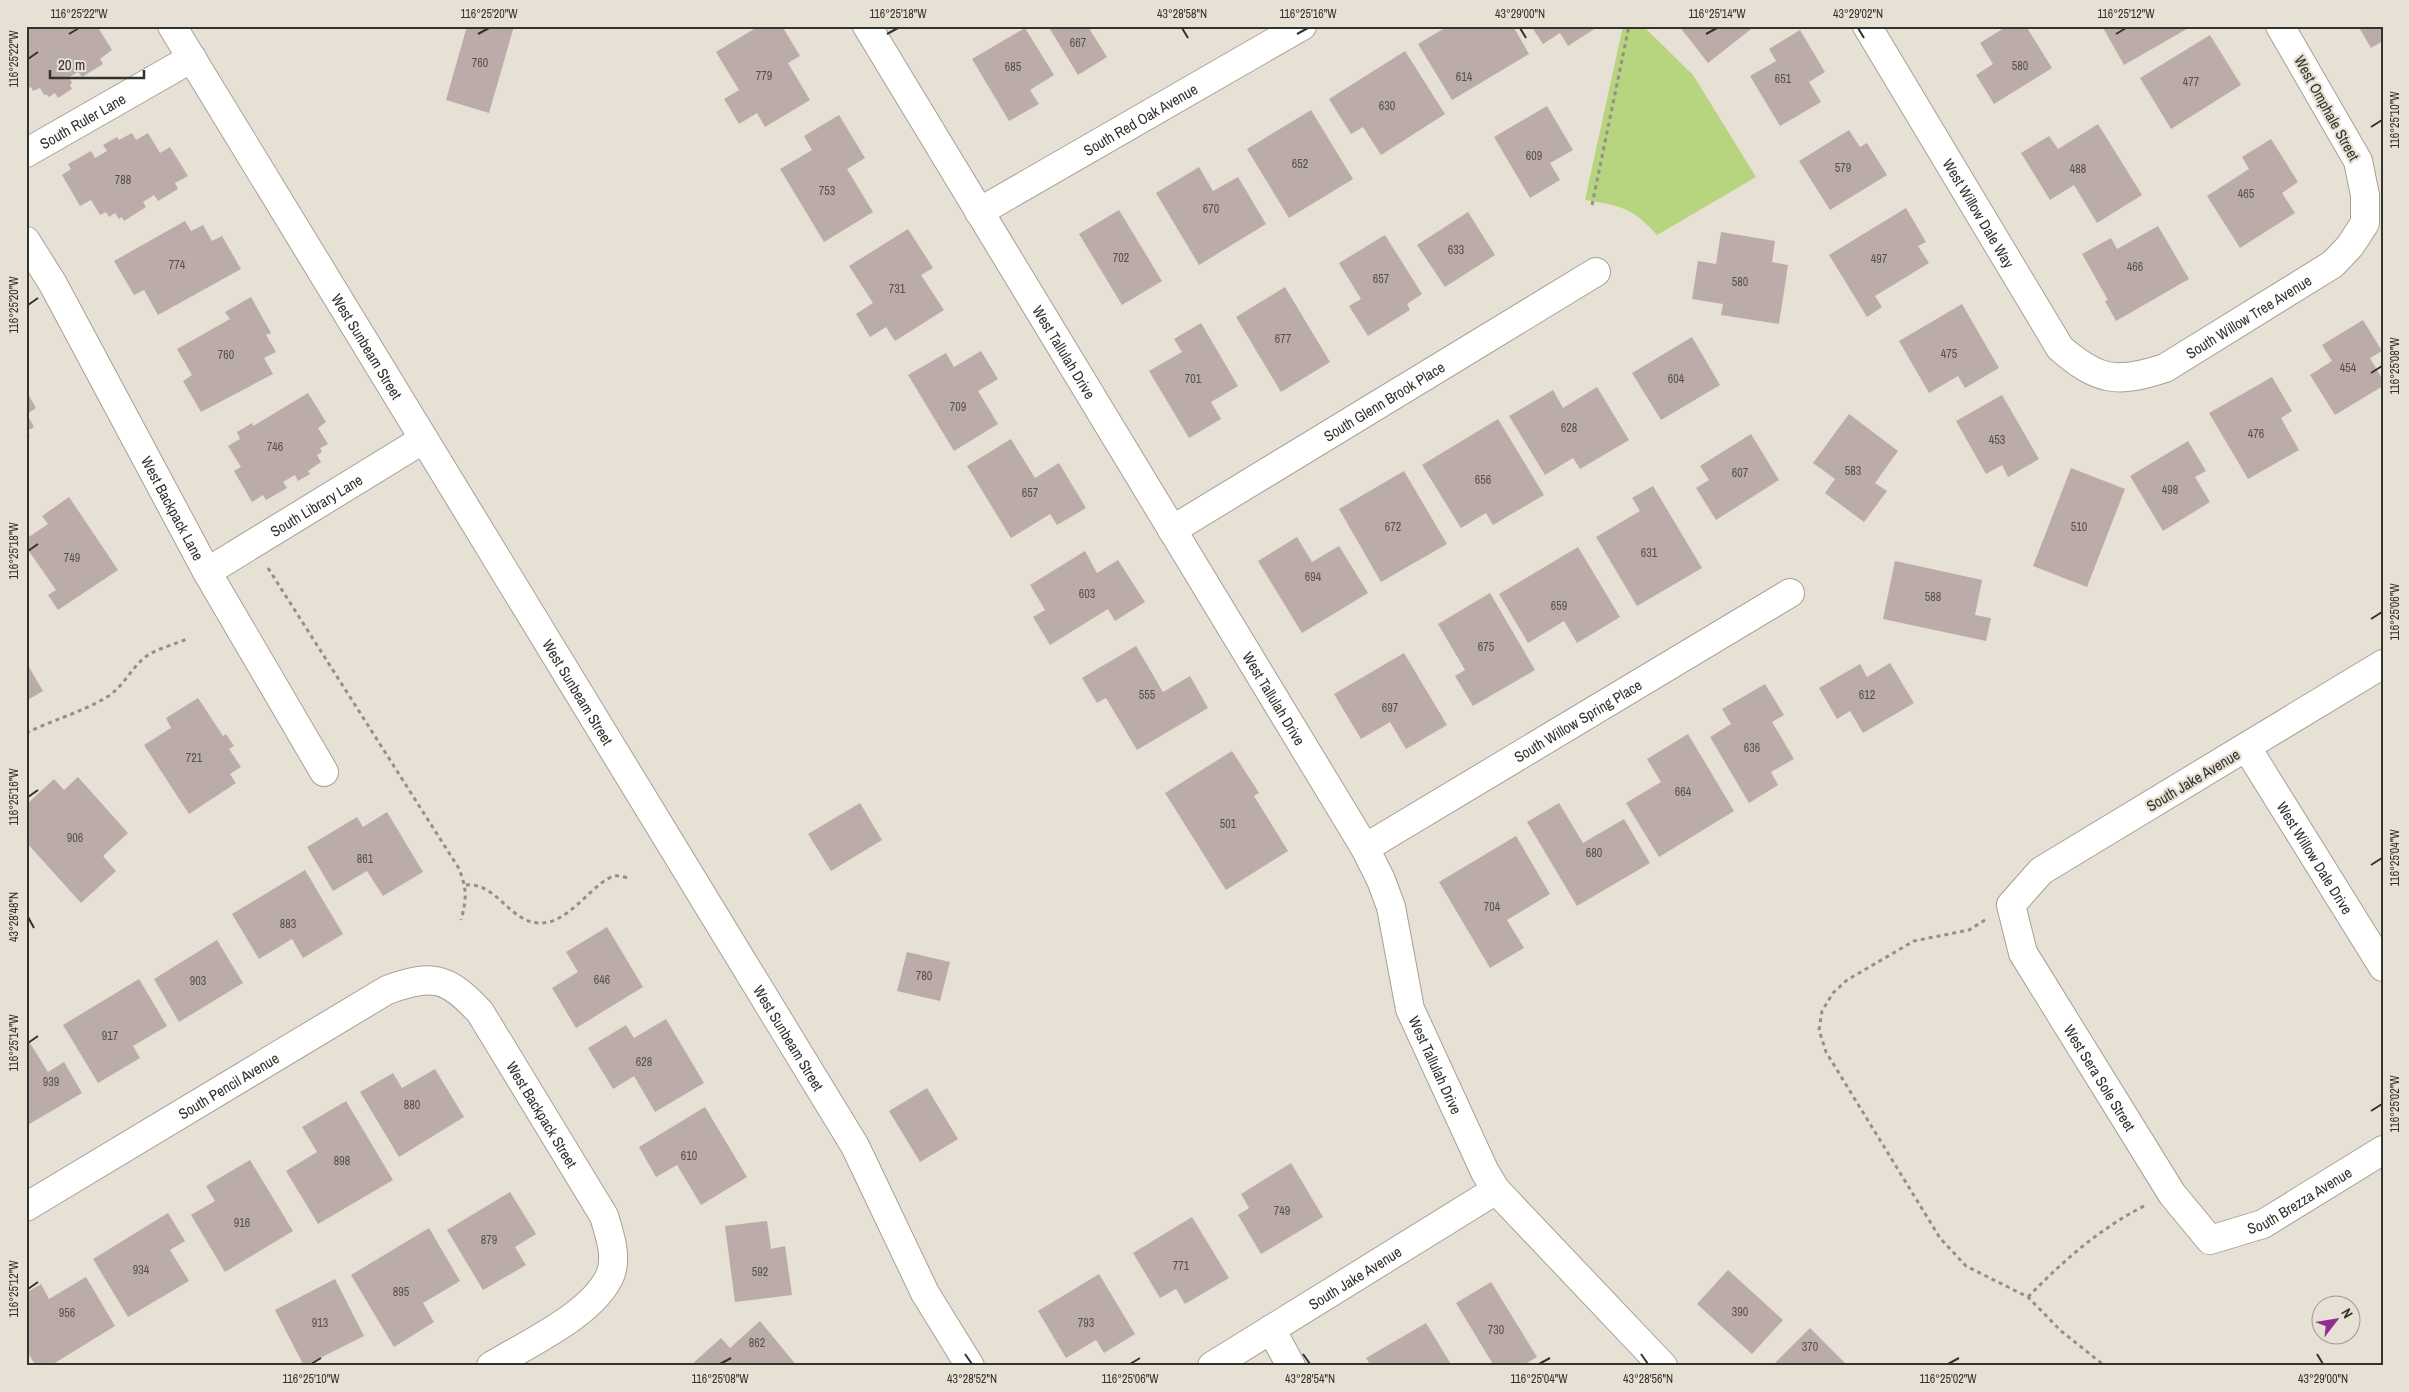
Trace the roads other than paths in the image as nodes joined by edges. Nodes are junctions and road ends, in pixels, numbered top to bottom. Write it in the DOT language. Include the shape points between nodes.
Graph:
graph roads {
  1 [pos="172,26"];
  2 [pos="867,26"];
  3 [pos="1302,26"];
  4 [pos="1867,26"];
  5 [pos="2280,26"];
  6 [pos="192,58"];
  7 [pos="26,153"];
  8 [pos="979,212"];
  9 [pos="2365,223"];
  10 [pos="26,241"];
  11 [pos="1596,272"];
  12 [pos="2111,378"];
  13 [pos="424,439"];
  14 [pos="1172,530"];
  15 [pos="206,572"];
  16 [pos="1790,593"];
  17 [pos="2383,664"];
  18 [pos="2247,748"];
  19 [pos="324,772"];
  20 [pos="1365,848"];
  21 [pos="2011,905"];
  22 [pos="2383,967"];
  23 [pos="436,979"];
  24 [pos="2383,1150"];
  25 [pos="1496,1190"];
  26 [pos="26,1207"];
  27 [pos="2210,1240"];
  28 [pos="1271,1329"];
  29 [pos="491,1366"];
  30 [pos="970,1366"];
  31 [pos="1212,1366"];
  32 [pos="1290,1366"];
  33 [pos="1663,1366"];
  1 -- 6 [label="street, West Sunbeam Street"];
  2 -- 8 [label="street, West Tallulah Drive"];
  3 -- 8 [label="street, South Red Oak Avenue"];
  4 -- 12 [label="street, West Willow Dale Way" via="2060,348 2083,368"];
  5 -- 9 [label="street, West Omphale Street" via="2358,161 2365,195"];
  6 -- 7 [label="street, South Ruler Lane"];
  6 -- 13 [label="street, West Sunbeam Street"];
  8 -- 14 [label="street, West Tallulah Drive"];
  9 -- 12 [label="street, South Willow Tree Avenue" via="2333,264 2165,368 2139,377"];
  10 -- 15 [label="street, West Backpack Lane" via="53,284"];
  11 -- 14 [label="street, South Glenn Brook Place"];
  13 -- 15 [label="street, South Library Lane"];
  13 -- 30 [label="street, West Sunbeam Street" via="855,1146 925,1293"];
  14 -- 20 [label="street, West Tallulah Drive"];
  15 -- 19 [label="street, West Backpack Lane"];
  16 -- 20 [label="street, South Willow Spring Place"];
  17 -- 18 [label="street, South Jake Avenue"];
  18 -- 21 [label="street, South Jake Avenue" via="2041,871"];
  18 -- 22 [label="street, West Willow Dale Drive"];
  20 -- 25 [label="street, West Tallulah Drive" via="1391,907 1410,1010"];
  21 -- 27 [label="street, West Sera Sole Street" via="2023,953 2172,1194"];
  23 -- 26 [label="street, South Pencil Avenue" via="410,981 387,990"];
  23 -- 29 [label="street, West Backpack Street" via="461,992 480,1012 604,1216 612,1246 611,1271 600,1292 585,1308"];
  24 -- 27 [label="street, South Brezza Avenue" via="2263,1224"];
  25 -- 28 [label="street, South Jake Avenue"];
  25 -- 33 [label="street, West Tallulah Drive"];
  28 -- 31 [label="street, South Jake Avenue"];
  28 -- 32 [label="street"];
}
